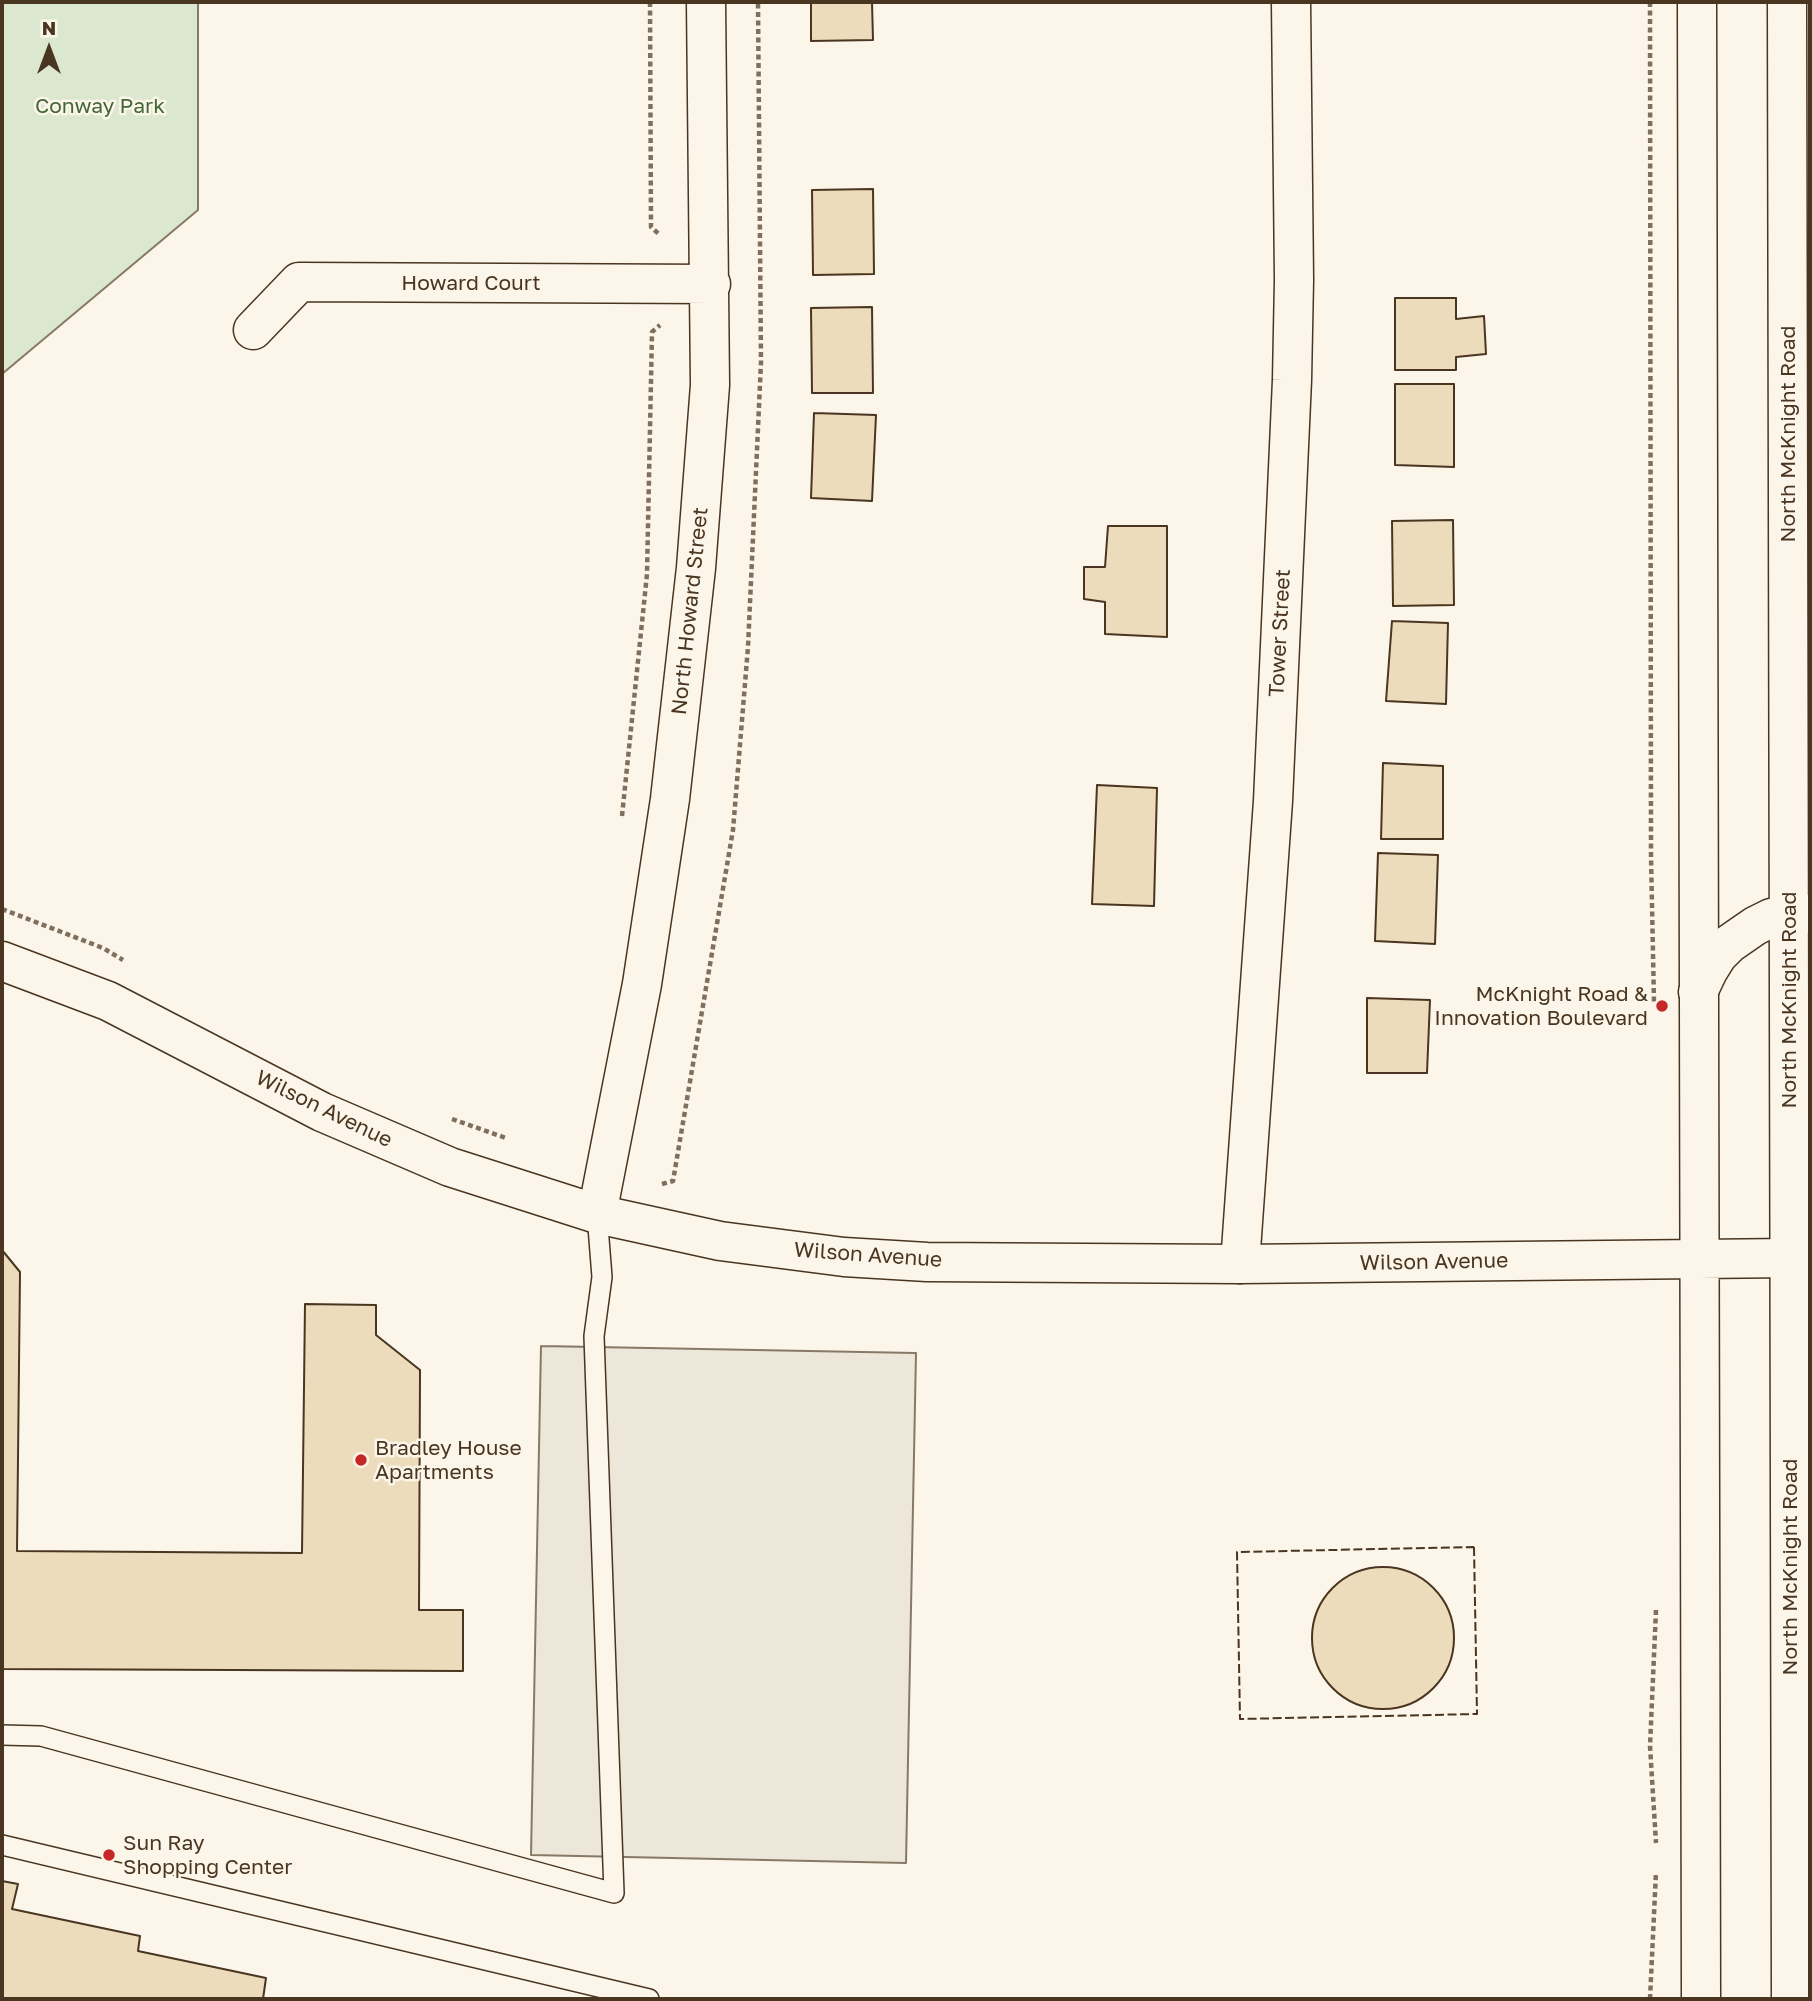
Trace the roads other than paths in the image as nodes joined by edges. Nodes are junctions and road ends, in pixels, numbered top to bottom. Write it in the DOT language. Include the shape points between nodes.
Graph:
graph roads {
  1 [pos="706,2"];
  2 [pos="1291,2"];
  3 [pos="1697,2"];
  4 [pos="1787,2"];
  5 [pos="1800,2"];
  6 [pos="1787,95"];
  7 [pos="710,284"];
  8 [pos="253,330"];
  9 [pos="1789,670"];
  10 [pos="1810,716"];
  11 [pos="1800,914"];
  12 [pos="2,961"];
  13 [pos="1698,992"];
  14 [pos="597,1214"];
  15 [pos="1790,1258"];
  16 [pos="1699,1259"];
  17 [pos="1240,1264"];
  18 [pos="2,1735"];
  19 [pos="2,1845"];
  20 [pos="649,1999"];
  21 [pos="1700,1999"];
  22 [pos="1791,1999"];
  1 -- 7 [label="street, North Howard Street"];
  2 -- 17 [label="street, Tower Street" via="1292,380 1273,802"];
  3 -- 13 [label="street"];
  4 -- 6 [label="street, North McKnight Road"];
  5 -- 6 [label="street"];
  6 -- 9 [label="street, North McKnight Road"];
  7 -- 8 [label="street, Howard Court" via="299,282"];
  7 -- 14 [label="street, North Howard Street" via="710,385 696,568 670,799 642,985"];
  9 -- 10 [label="street"];
  9 -- 11 [label="street, North McKnight Road"];
  11 -- 13 [label="street" via="1771,918 1730,944"];
  11 -- 15 [label="street, North McKnight Road"];
  12 -- 14 [label="street, Wilson Avenue" via="108,1001 322,1112 437,1162"];
  13 -- 16 [label="street"];
  14 -- 17 [label="street, Wilson Avenue" via="720,1241 844,1257 927,1262"];
  14 -- 18 [label="lane" via="602,1278 594,1336 614,1893 41,1736"];
  15 -- 16 [label="street, Wilson Avenue"];
  15 -- 22 [label="street, North McKnight Road"];
  16 -- 17 [label="street, Wilson Avenue"];
  16 -- 21 [label="street"];
  19 -- 20 [label="lane"];
}
